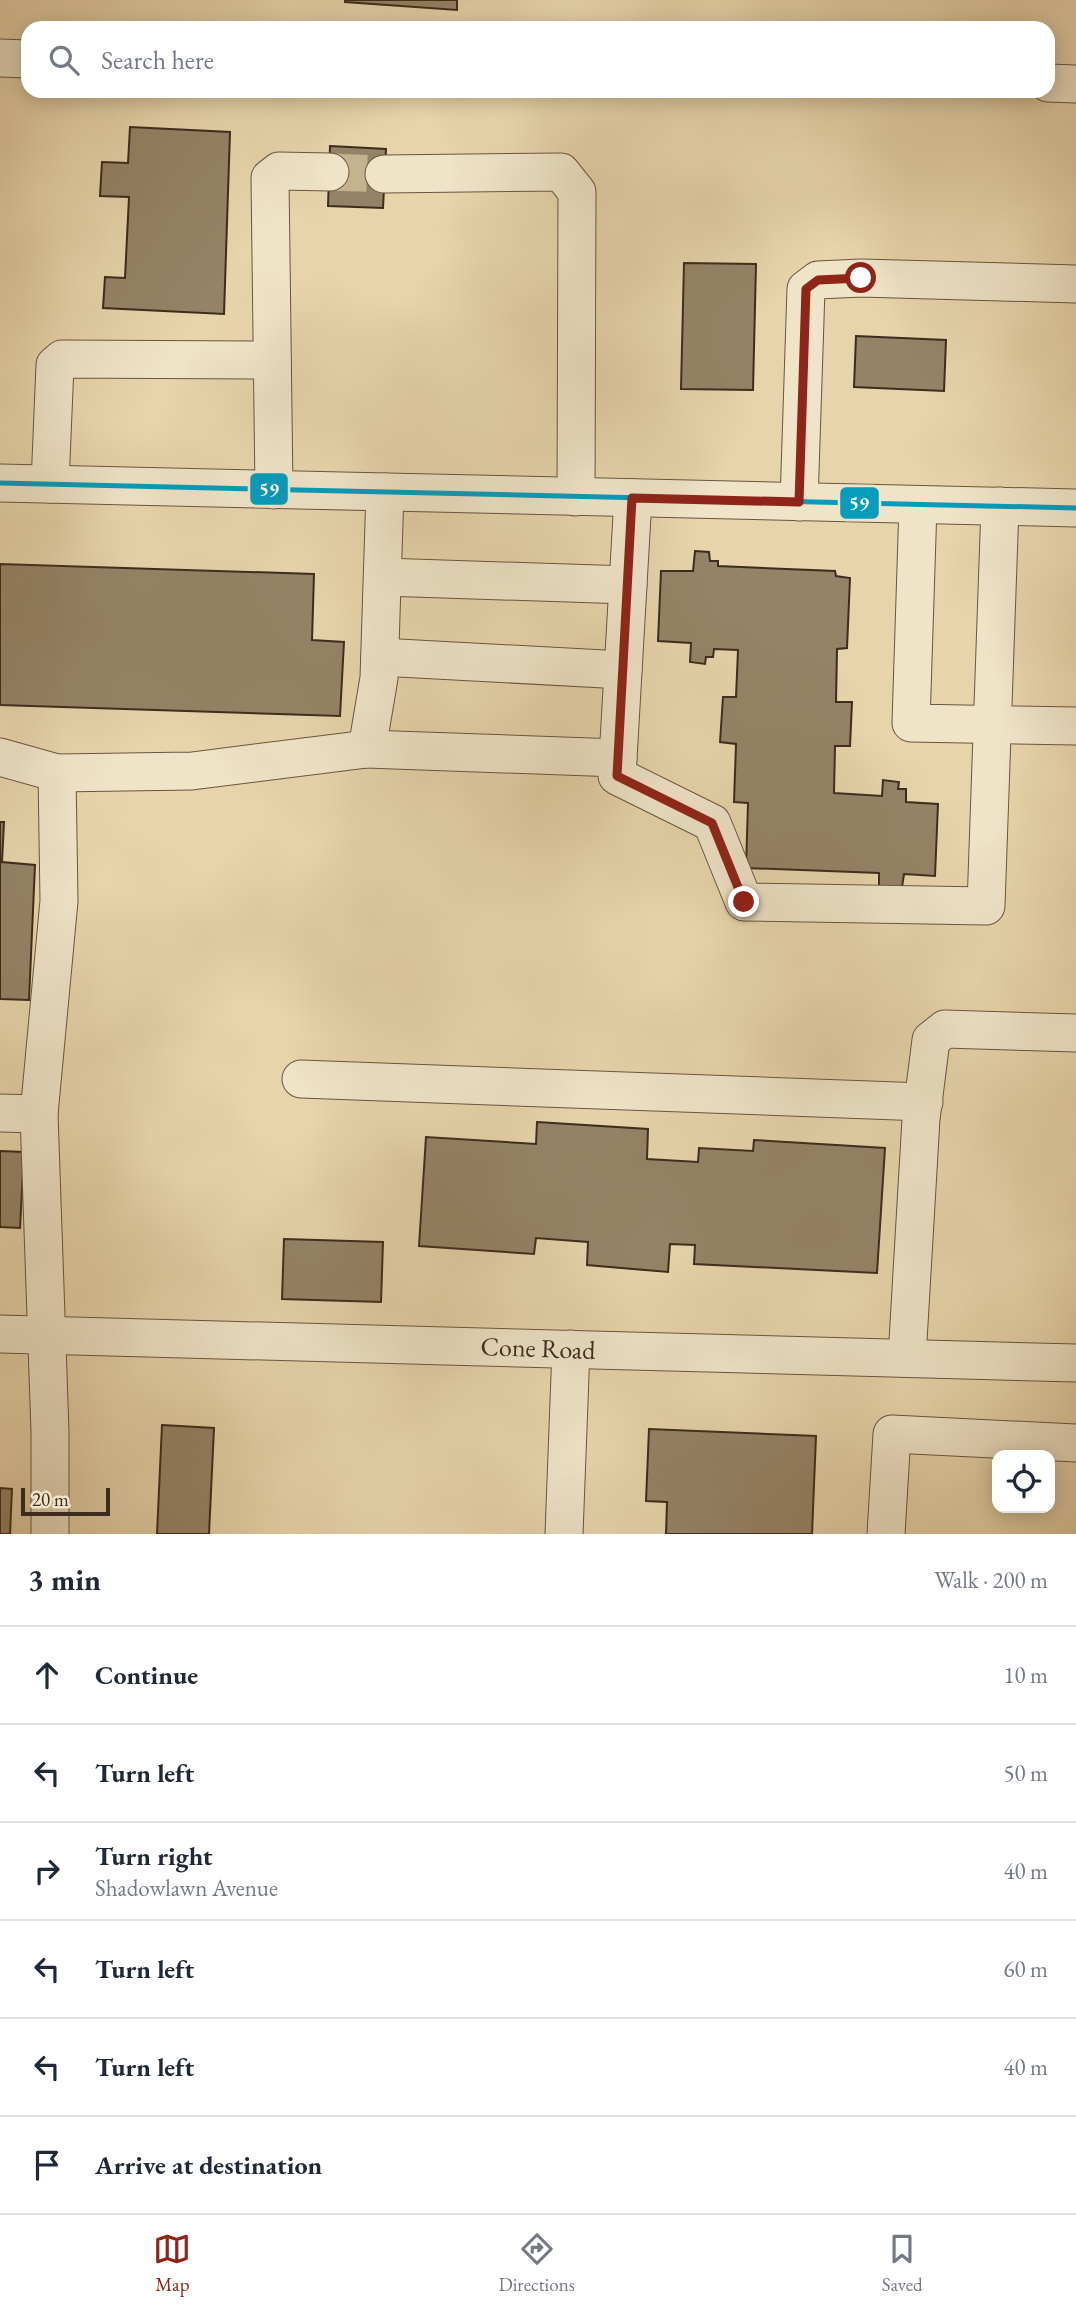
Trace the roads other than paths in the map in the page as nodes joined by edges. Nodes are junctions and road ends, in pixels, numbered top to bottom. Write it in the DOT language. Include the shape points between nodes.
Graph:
graph roads {
  1 [pos="0,58"];
  2 [pos="21,59"];
  3 [pos="1055,83"];
  4 [pos="1076,84"];
  5 [pos="330,172"];
  6 [pos="384,174"];
  7 [pos="1076,284"];
  8 [pos="272,360"];
  9 [pos="0,482"];
  10 [pos="50,484"];
  11 [pos="274,490"];
  12 [pos="386,492"];
  13 [pos="576,497"];
  14 [pos="632,498"];
  15 [pos="799,502"];
  16 [pos="918,505"];
  17 [pos="1000,506"];
  18 [pos="1076,508"];
  19 [pos="383,577"];
  20 [pos="628,585"];
  21 [pos="380,657"];
  22 [pos="623,670"];
  23 [pos="991,724"];
  24 [pos="1076,726"];
  25 [pos="367,749"];
  26 [pos="0,757"];
  27 [pos="618,758"];
  28 [pos="57,773"];
  29 [pos="1076,1033"];
  30 [pos="301,1079"];
  31 [pos="924,1102"];
  32 [pos="0,1113"];
  33 [pos="39,1114"];
  34 [pos="0,1334"];
  35 [pos="46,1335"];
  36 [pos="570,1349"];
  37 [pos="907,1358"];
  38 [pos="1076,1363"];
  39 [pos="1076,1443"];
  40 [pos="50,1534"];
  41 [pos="564,1534"];
  42 [pos="886,1534"];
  1 -- 2 [label="street"];
  3 -- 4 [label="street"];
  5 -- 8 [label="street" via="279,171 270,178"];
  6 -- 13 [label="street" via="561,172 577,192"];
  7 -- 15 [label="street" via="861,278 818,280 806,289"];
  8 -- 10 [label="street" via="62,359 55,365"];
  8 -- 11 [label="street"];
  9 -- 10 [label="street"];
  10 -- 11 [label="street"];
  11 -- 12 [label="street"];
  12 -- 13 [label="street"];
  12 -- 19 [label="street"];
  13 -- 14 [label="street"];
  14 -- 15 [label="street"];
  14 -- 20 [label="street"];
  15 -- 16 [label="street"];
  16 -- 17 [label="street"];
  16 -- 23 [label="street" via="911,723"];
  17 -- 18 [label="street"];
  17 -- 23 [label="street"];
  19 -- 20 [label="street"];
  19 -- 21 [label="street"];
  20 -- 22 [label="street"];
  21 -- 22 [label="street"];
  21 -- 25 [label="street"];
  22 -- 27 [label="street"];
  23 -- 24 [label="street"];
  23 -- 27 [label="street" via="986,906 744,902 712,823 617,776"];
  25 -- 27 [label="street"];
  25 -- 28 [label="street" via="192,771"];
  26 -- 28 [label="street"];
  28 -- 33 [label="street" via="60,901"];
  29 -- 31 [label="street" via="944,1029 932,1040"];
  30 -- 31 [label="street"];
  31 -- 37 [label="street"];
  32 -- 33 [label="street"];
  33 -- 35 [label="street"];
  34 -- 35 [label="street, Cone Road"];
  35 -- 36 [label="street, Cone Road"];
  35 -- 40 [label="street"];
  36 -- 37 [label="street, Cone Road"];
  36 -- 41 [label="street"];
  37 -- 38 [label="street, Cone Road"];
  39 -- 42 [label="street" via="892,1434"];
}
